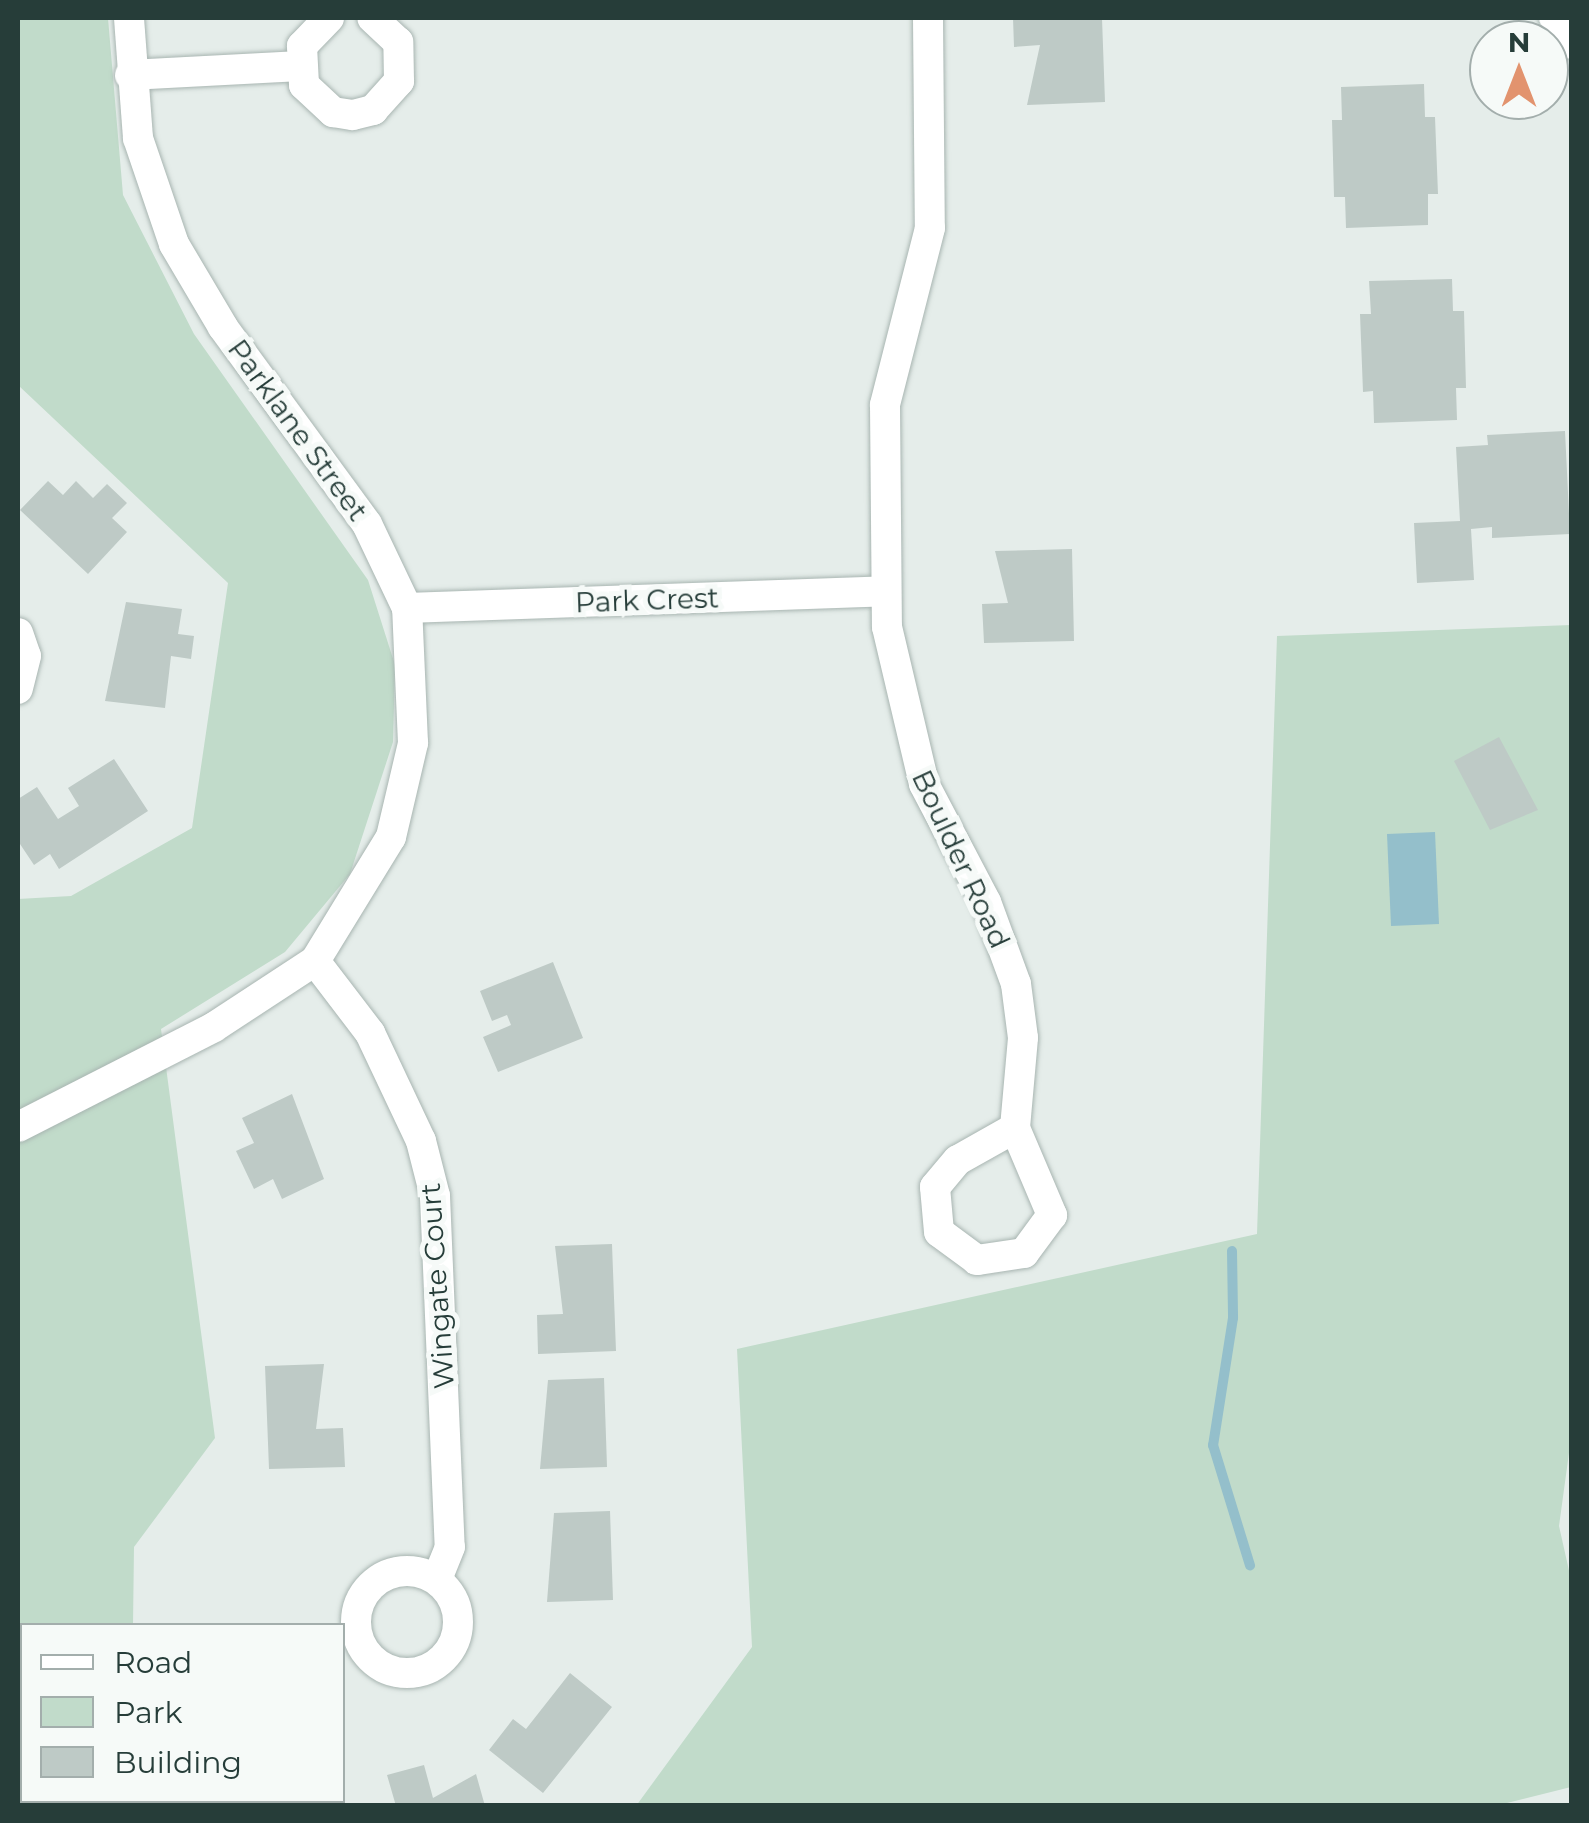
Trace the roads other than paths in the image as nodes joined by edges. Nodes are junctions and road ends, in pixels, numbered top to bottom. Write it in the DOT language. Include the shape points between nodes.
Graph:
graph roads {
  1 [pos="328,18"];
  2 [pos="372,18"];
  3 [pos="928,18"];
  4 [pos="1554,18"];
  5 [pos="130,20"];
  6 [pos="1572,44"];
  7 [pos="300,66"];
  8 [pos="130,75"];
  9 [pos="886,591"];
  10 [pos="408,608"];
  11 [pos="18,634"];
  12 [pos="18,689"];
  13 [pos="315,961"];
  14 [pos="18,1127"];
  15 [pos="1015,1128"];
  16 [pos="437,1580"];
  1 -- 7 [label="street" via="302,46"];
  2 -- 7 [label="street" via="402,62 399,82 372,110 324,107"];
  3 -- 9 [label="street, Boulder Road" via="930,228 885,405"];
  4 -- 6 [label="street"];
  5 -- 8 [label="street, Parklane Street"];
  7 -- 8 [label="street"];
  8 -- 10 [label="street, Parklane Street" via="155,199 197,288 346,491"];
  9 -- 10 [label="street, Park Crest"];
  9 -- 15 [label="street, Boulder Road" via="908,738 1016,984 1024,1038"];
  10 -- 13 [label="street, Parklane Street" via="415,709 400,810 379,864"];
  11 -- 12 [label="street" via="26,656"];
  13 -- 14 [label="street, Parklane Street" via="214,1027"];
  13 -- 16 [label="street, Wingate Court" via="370,1034 421,1141 435,1196 450,1547"];
  15 -- 15 [label="street, Boulder Road" via="958,1160 935,1188 939,1232 978,1260 1024,1253 1052,1214"];
}
